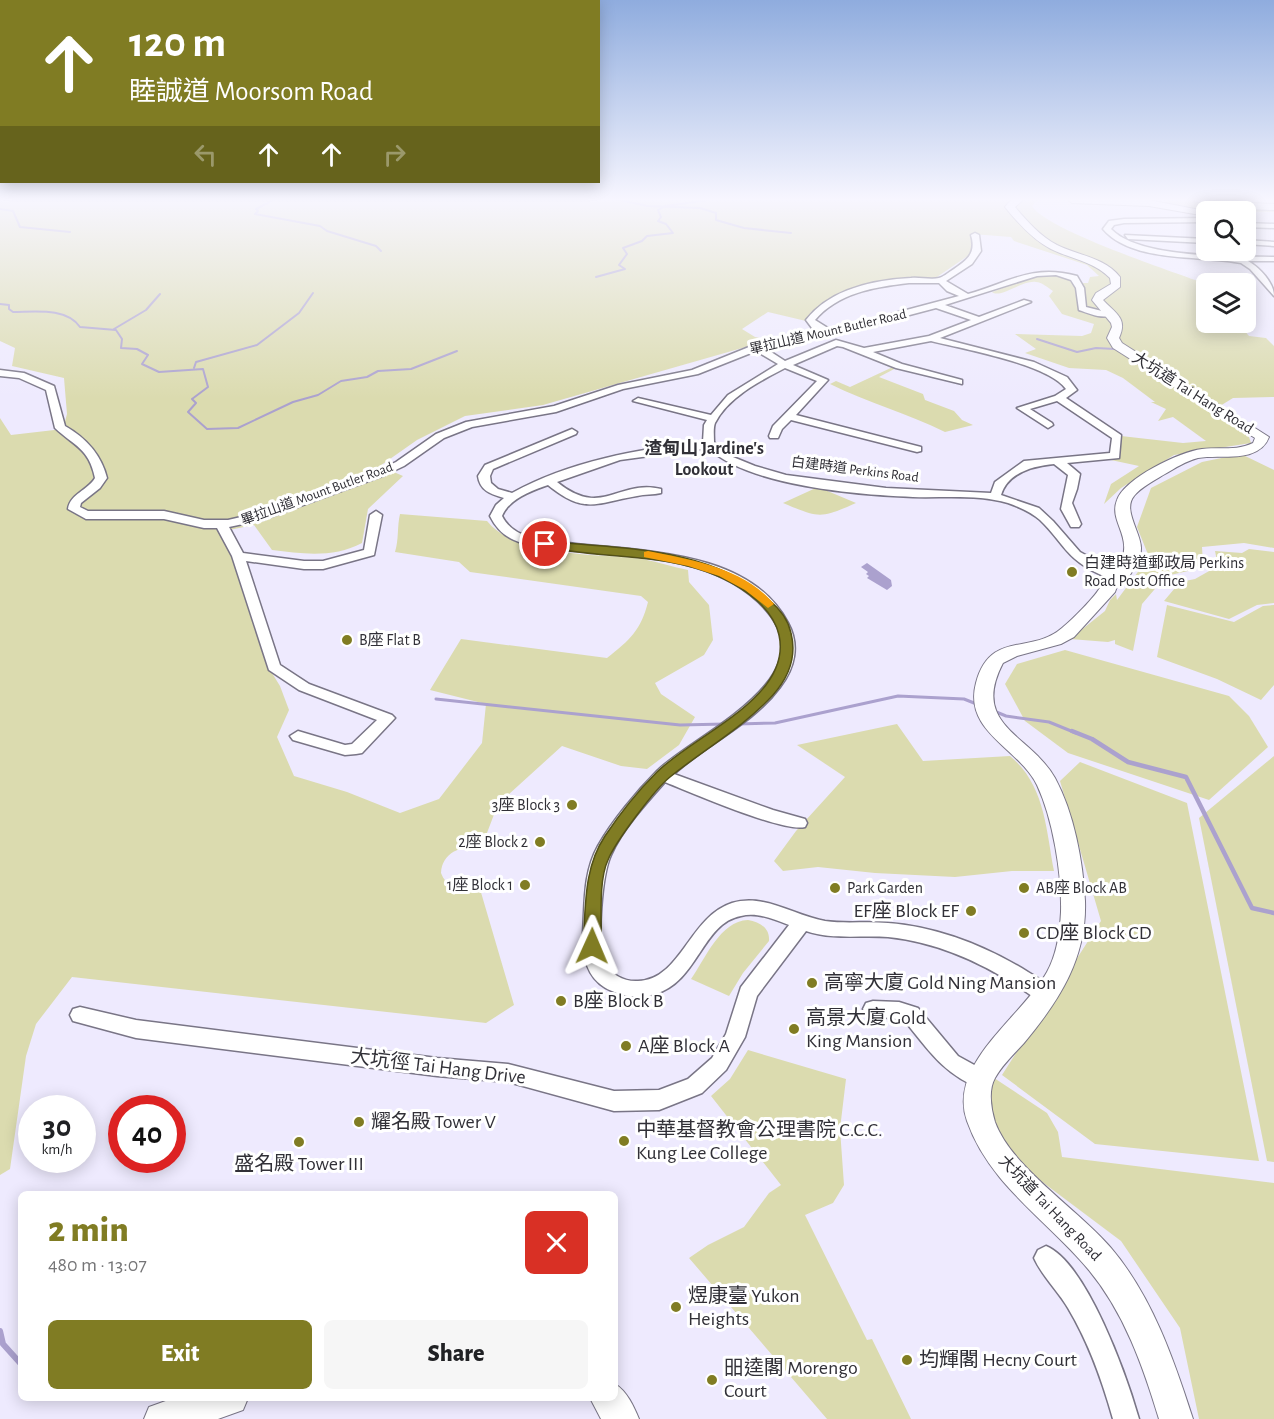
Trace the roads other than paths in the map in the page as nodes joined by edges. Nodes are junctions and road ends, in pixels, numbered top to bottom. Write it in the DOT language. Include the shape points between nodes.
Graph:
graph roads {
  1 [pos="961,266"];
  2 [pos="1102,266"];
  3 [pos="1252,266"];
  4 [pos="941,281"];
  5 [pos="1273,295"];
  6 [pos="968,297"];
  7 [pos="1028,302"];
  8 [pos="936,306"];
  9 [pos="1110,314"];
  10 [pos="977,319"];
  11 [pos="856,326"];
  12 [pos="820,327"];
  13 [pos="830,333"];
  14 [pos="931,338"];
  15 [pos="757,347"];
  16 [pos="864,351"];
  17 [pos="785,365"];
  18 [pos="0,373"];
  19 [pos="960,382"];
  20 [pos="1059,398"];
  21 [pos="638,401"];
  22 [pos="789,416"];
  23 [pos="712,418"];
  24 [pos="1048,425"];
  25 [pos="572,432"];
  26 [pos="774,436"];
  27 [pos="1268,437"];
  28 [pos="709,445"];
  29 [pos="917,449"];
  30 [pos="1056,460"];
  31 [pos="549,481"];
  32 [pos="657,491"];
  33 [pos="510,496"];
  34 [pos="995,497"];
  35 [pos="376,515"];
  36 [pos="1075,524"];
  37 [pos="222,525"];
  38 [pos="238,556"];
  39 [pos="1112,575"];
  40 [pos="298,735"];
  41 [pos="662,775"];
  42 [pos="799,823"];
  43 [pos="801,923"];
  44 [pos="1046,995"];
  45 [pos="873,1009"];
  46 [pos="80,1015"];
  47 [pos="980,1079"];
  48 [pos="1046,1258"];
  49 [pos="221,1401"];
  50 [pos="609,1401"];
  51 [pos="161,1419"];
  52 [pos="622,1419"];
  53 [pos="1126,1419"];
  54 [pos="1176,1419"];
  1 -- 4 [label="street"];
  2 -- 9 [label="main road, 大坑道 Tai Hang Road" via="1113,275 1116,285 1097,298 1098,304"];
  3 -- 5 [label="street"];
  4 -- 6 [label="street"];
  4 -- 12 [label="street" via="900,281 840,296 811,318"];
  6 -- 8 [label="street, 畢拉山道 Mount Butler Road"];
  6 -- 9 [label="street, 畢拉山道 Mount Butler Road" via="1034,274 1060,274 1077,281 1082,308"];
  7 -- 10 [label="street"];
  8 -- 10 [label="street"];
  8 -- 11 [label="street, 畢拉山道 Mount Butler Road"];
  9 -- 27 [label="main road, 大坑道 Tai Hang Road" via="1118,325 1113,338 1120,348"];
  10 -- 14 [label="street"];
  11 -- 12 [label="street"];
  11 -- 13 [label="street, 畢拉山道 Mount Butler Road"];
  12 -- 13 [label="street"];
  13 -- 15 [label="street, 畢拉山道 Mount Butler Road"];
  14 -- 16 [label="street"];
  14 -- 20 [label="street" via="1021,360 1052,372 1071,386 1071,392"];
  15 -- 17 [label="street"];
  15 -- 37 [label="street, 畢拉山道 Mount Butler Road" via="695,372 621,387 556,409 463,426 381,473 258,517"];
  16 -- 17 [label="street" via="836,343"];
  16 -- 19 [label="street" via="899,366"];
  17 -- 22 [label="street" via="823,380"];
  17 -- 23 [label="street" via="725,402"];
  18 -- 37 [label="street, 畢拉山道 Mount Butler Road" via="21,375 51,388 60,428 80,438 86,446 101,478 75,502 77,513 164,515"];
  20 -- 24 [label="street" via="1022,408"];
  20 -- 30 [label="street" via="1112,432 1118,441 1113,457"];
  21 -- 23 [label="street"];
  22 -- 26 [label="street"];
  22 -- 29 [label="street"];
  23 -- 28 [label="street" via="706,434"];
  25 -- 33 [label="street" via="489,467 485,484"];
  27 -- 39 [label="main road, 大坑道 Tai Hang Road" via="1248,450 1185,458 1129,492 1122,504 1133,542 1132,556 1124,571"];
  28 -- 31 [label="street" via="617,457"];
  28 -- 34 [label="street, 白建時道 Perkins Road" via="727,460 764,473 893,493"];
  30 -- 34 [label="street" via="1020,467 999,484"];
  30 -- 36 [label="street" via="1074,474 1072,492 1064,503"];
  31 -- 32 [label="street" via="573,499 585,501 635,491"];
  31 -- 33 [label="street"];
  33 -- 41 [label="street" via="500,505 497,517 506,531 523,540 690,563 734,579 766,602 780,618 788,646 780,677 730,724"];
  34 -- 39 [label="street, 白建時道 Perkins Road" via="1038,511 1078,557"];
  35 -- 38 [label="street" via="370,552 323,565"];
  37 -- 38 [label="street, 畢拉山道 Mount Butler Road"];
  38 -- 40 [label="street, 畢拉山道 Mount Butler Road" via="274,667 304,687 387,718 356,749 345,750"];
  39 -- 44 [label="main road, 大坑道 Tai Hang Road" via="1109,588 1068,633 996,659 983,693 984,708 994,727 1045,778 1053,797 1070,876 1072,936"];
  41 -- 42 [label="street"];
  41 -- 43 [label="street" via="610,840 599,862 593,893 592,946 601,974 614,984 631,989 662,984 679,971 713,922 731,910 754,908"];
  43 -- 44 [label="street" via="836,930 902,931 952,943 1000,964"];
  43 -- 46 [label="street, 大坑徑 Tai Hang Drive" via="748,993 735,1037 719,1064 704,1080 684,1092 644,1101 605,1099 508,1073 136,1029"];
  44 -- 47 [label="main road, 大坑道 Tai Hang Road"];
  45 -- 47 [label="street" via="910,1014 951,1062"];
  47 -- 54 [label="main road, 大坑道 Tai Hang Road" via="977,1106 987,1138 1005,1163 1101,1261 1120,1288 1153,1349"];
  48 -- 53 [label="street" via="1080,1304 1103,1347"];
  49 -- 51 [label="main road"];
  50 -- 52 [label="main road"];
}
